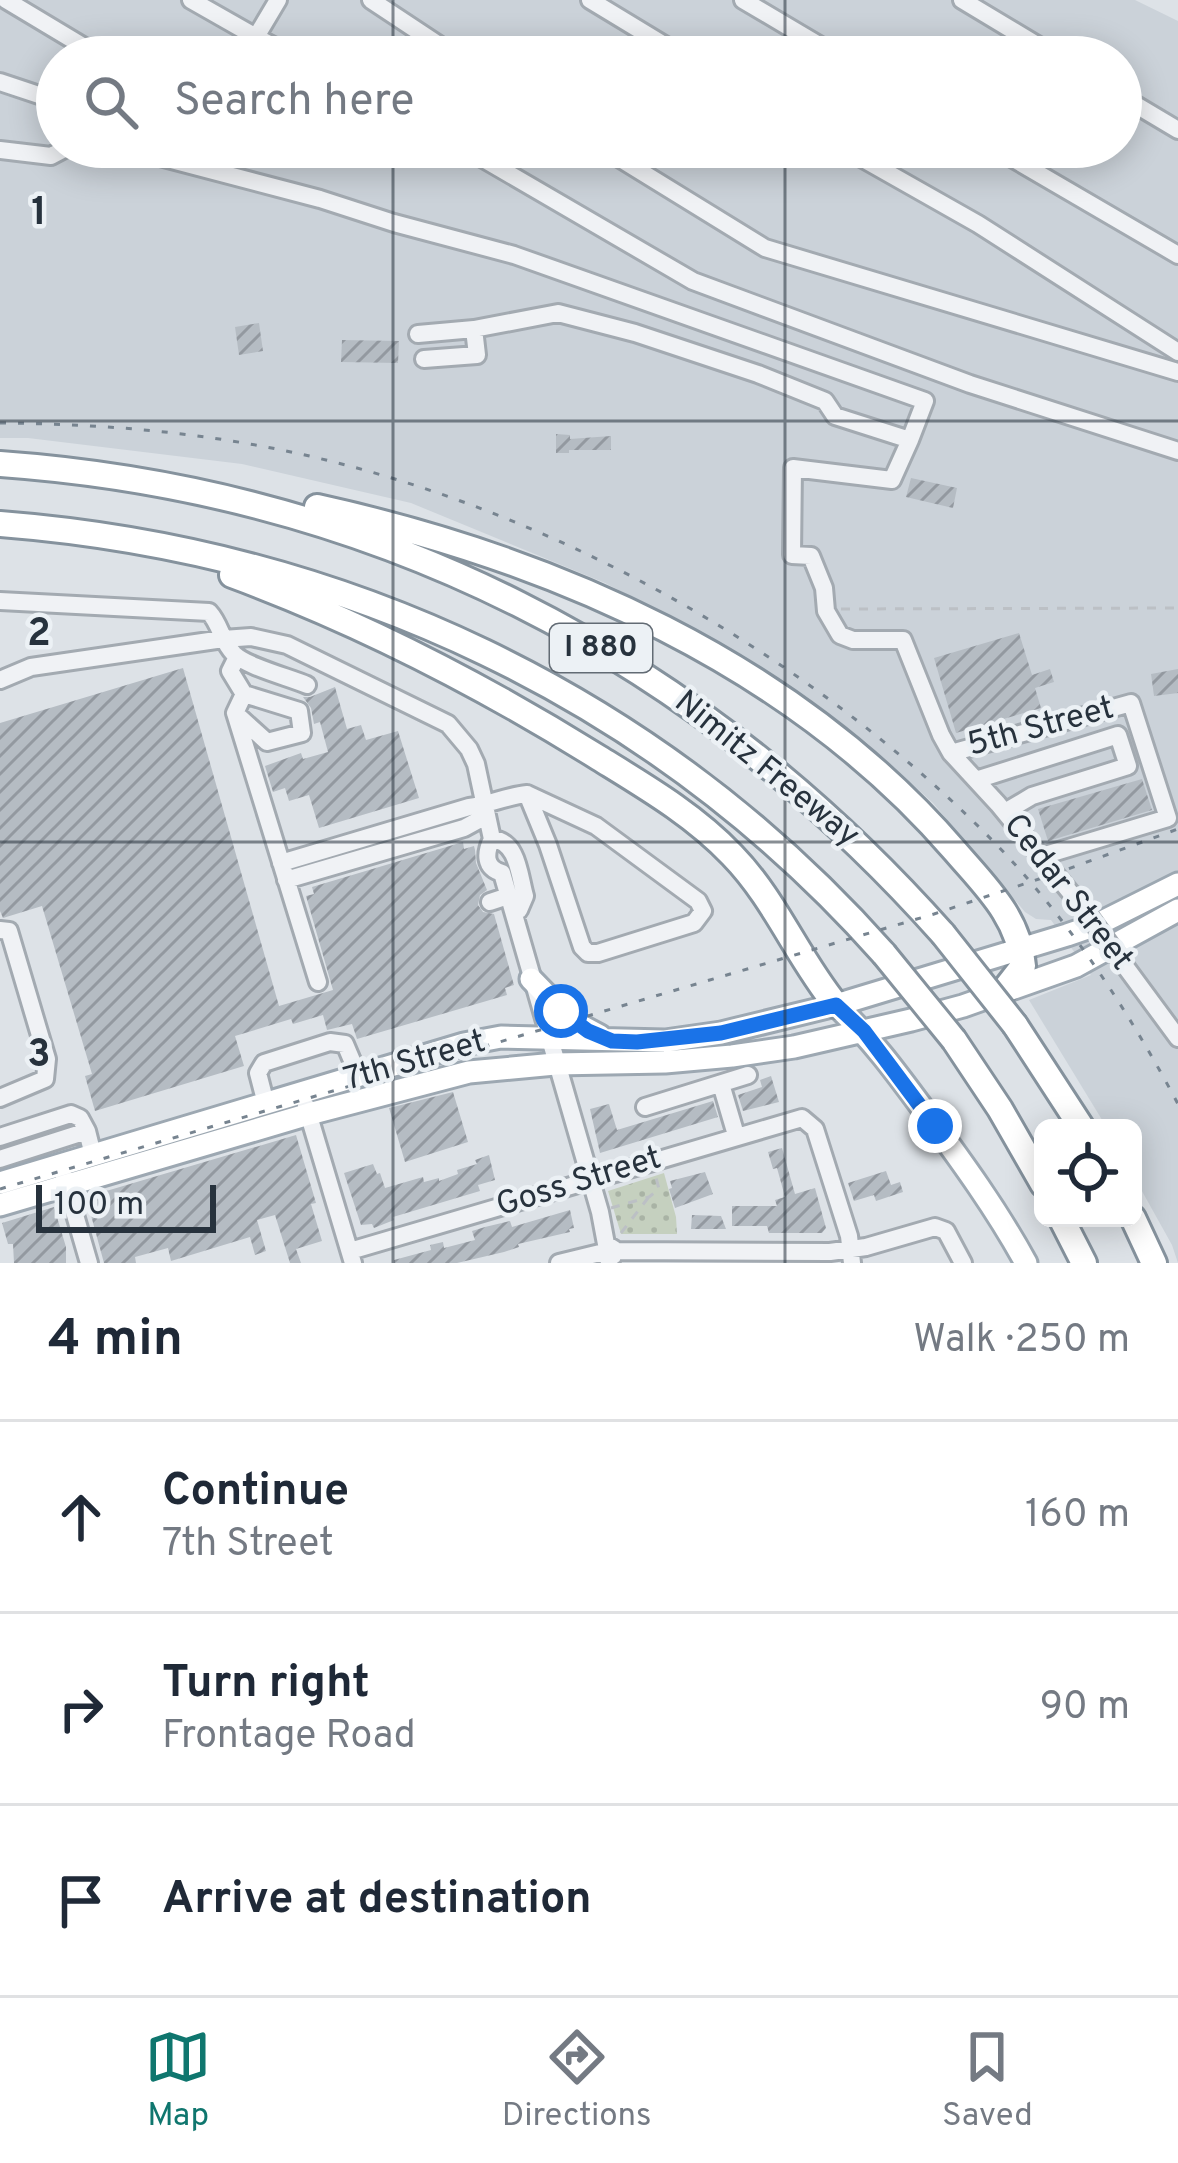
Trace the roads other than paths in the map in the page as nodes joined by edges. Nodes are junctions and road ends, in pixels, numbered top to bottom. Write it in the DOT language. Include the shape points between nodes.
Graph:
graph roads {
  1 [pos="6,0"];
  2 [pos="191,0"];
  3 [pos="278,0"];
  4 [pos="371,0"];
  5 [pos="590,0"];
  6 [pos="743,0"];
  7 [pos="962,0"];
  8 [pos="66,36"];
  9 [pos="254,36"];
  10 [pos="257,36"];
  11 [pos="426,36"];
  12 [pos="649,36"];
  13 [pos="804,36"];
  14 [pos="1022,36"];
  15 [pos="0,82"];
  16 [pos="36,94"];
  17 [pos="1142,109"];
  18 [pos="1178,130"];
  19 [pos="0,151"];
  20 [pos="36,155"];
  21 [pos="202,168"];
  22 [pos="499,168"];
  23 [pos="635,168"];
  24 [pos="879,168"];
  25 [pos="1029,168"];
  26 [pos="1178,255"];
  27 [pos="474,329"];
  28 [pos="418,334"];
  29 [pos="1178,352"];
  30 [pos="424,359"];
  31 [pos="1178,372"];
  32 [pos="910,440"];
  33 [pos="1178,451"];
  34 [pos="0,464"];
  35 [pos="184,488"];
  36 [pos="0,524"];
  37 [pos="188,550"];
  38 [pos="0,602"];
  39 [pos="223,639"];
  40 [pos="236,657"];
  41 [pos="0,680"];
  42 [pos="244,694"];
  43 [pos="299,711"];
  44 [pos="235,713"];
  45 [pos="951,753"];
  46 [pos="976,780"];
  47 [pos="527,794"];
  48 [pos="485,811"];
  49 [pos="1005,812"];
  50 [pos="1042,856"];
  51 [pos="284,871"];
  52 [pos="1177,888"];
  53 [pos="490,902"];
  54 [pos="1178,910"];
  55 [pos="513,920"];
  56 [pos="0,930"];
  57 [pos="1021,947"];
  58 [pos="532,979"];
  59 [pos="318,982"];
  60 [pos="1002,993"];
  61 [pos="836,1005"];
  62 [pos="864,1031"];
  63 [pos="548,1037"];
  64 [pos="1178,1038"];
  65 [pos="612,1041"];
  66 [pos="555,1064"];
  67 [pos="748,1075"];
  68 [pos="359,1077"];
  69 [pos="722,1084"];
  70 [pos="0,1098"];
  71 [pos="266,1104"];
  72 [pos="306,1104"];
  73 [pos="645,1107"];
  74 [pos="1076,1119"];
  75 [pos="87,1131"];
  76 [pos="736,1136"];
  77 [pos="0,1137"];
  78 [pos="94,1155"];
  79 [pos="0,1159"];
  80 [pos="1034,1169"];
  81 [pos="63,1176"];
  82 [pos="590,1179"];
  83 [pos="0,1183"];
  84 [pos="0,1205"];
  85 [pos="1066,1227"];
  86 [pos="1137,1227"];
  87 [pos="608,1253"];
  88 [pos="851,1256"];
  89 [pos="351,1257"];
  90 [pos="89,1263"];
  91 [pos="560,1263"];
  92 [pos="963,1263"];
  93 [pos="1026,1263"];
  94 [pos="1084,1263"];
  95 [pos="1154,1263"];
  1 -- 8 [label="street"];
  2 -- 9 [label="street"];
  3 -- 10 [label="street"];
  4 -- 11 [label="street"];
  5 -- 12 [label="street"];
  6 -- 13 [label="street"];
  7 -- 14 [label="street"];
  15 -- 16 [label="street"];
  17 -- 18 [label="street"];
  19 -- 20 [label="street"];
  21 -- 32 [label="street" via="531,261 925,400"];
  22 -- 33 [label="street" via="693,281"];
  23 -- 31 [label="street" via="765,248"];
  24 -- 29 [label="street"];
  25 -- 26 [label="street"];
  27 -- 28 [label="street"];
  27 -- 30 [label="street" via="477,356"];
  27 -- 32 [label="street" via="558,314 578,318 758,374 825,401 835,416"];
  32 -- 45 [label="street, Cedar Street" via="892,480 793,468 792,555 811,556 841,634 903,640"];
  34 -- 35 [label="highway, Nimitz Freeway / I 880"];
  35 -- 57 [label="highway" via="306,505 422,535 585,592 696,646 817,724 905,799 1006,911"];
  35 -- 74 [label="highway, Nimitz Freeway / I 880, bridge" via="311,520 507,597 710,719 870,855 943,934"];
  36 -- 37 [label="highway, Nimitz Freeway / I 880"];
  37 -- 61 [label="highway" via="444,668 689,816 754,880"];
  37 -- 80 [label="highway, Nimitz Freeway / I 880, bridge" via="372,604 580,701 658,752 741,815 884,954 954,1040"];
  38 -- 39 [label="street" via="209,612"];
  39 -- 40 [label="street"];
  39 -- 41 [label="street" via="31,667"];
  39 -- 48 [label="street" via="286,645 448,724 476,764"];
  40 -- 42 [label="street" via="230,670"];
  40 -- 43 [label="street" via="307,685"];
  42 -- 43 [label="street"];
  42 -- 44 [label="street"];
  43 -- 44 [label="street" via="302,733 267,742"];
  44 -- 51 [label="street"];
  45 -- 46 [label="street, Cedar Street"];
  45 -- 50 [label="street, 5th Street" via="1131,703 1168,818"];
  46 -- 49 [label="street, Cedar Street"];
  46 -- 49 [label="street" via="1118,735 1128,766"];
  47 -- 47 [label="street" via="588,953 701,915 698,901 596,826"];
  47 -- 48 [label="street" via="506,796"];
  48 -- 51 [label="street" via="469,806"];
  48 -- 55 [label="street" via="493,838 488,863 502,873"];
  49 -- 50 [label="street, Cedar Street"];
  50 -- 64 [label="street, Cedar Street, bridge"];
  51 -- 59 [label="street"];
  52 -- 57 [label="main road, 7th Street"];
  53 -- 55 [label="street"];
  54 -- 60 [label="main road, 7th Street" via="1076,966"];
  55 -- 58 [label="street"];
  56 -- 70 [label="street" via="9,931 47,1059 45,1079"];
  57 -- 60 [label="highway" via="1023,965"];
  57 -- 61 [label="main road, 7th Street"];
  58 -- 63 [label="street"];
  58 -- 65 [label="main road" via="572,1021"];
  60 -- 62 [label="main road, 7th Street"];
  61 -- 62 [label="main road"];
  61 -- 65 [label="main road, 7th Street" via="686,1038"];
  62 -- 66 [label="main road, 7th Street" via="732,1056"];
  62 -- 93 [label="main road"];
  63 -- 65 [label="main road, 7th Street"];
  63 -- 66 [label="street"];
  63 -- 68 [label="main road, 7th Street" via="464,1044"];
  66 -- 72 [label="main road, 7th Street"];
  66 -- 82 [label="street"];
  67 -- 69 [label="street"];
  68 -- 71 [label="street" via="345,1044 330,1042 264,1063 258,1072"];
  68 -- 72 [label="main road, 7th Street"];
  69 -- 73 [label="street"];
  69 -- 76 [label="street"];
  71 -- 72 [label="main road, 7th Street"];
  71 -- 78 [label="main road, 7th Street"];
  72 -- 81 [label="main road, 7th Street"];
  72 -- 89 [label="street"];
  75 -- 77 [label="street" via="70,1114"];
  75 -- 78 [label="street"];
  75 -- 79 [label="street"];
  76 -- 82 [label="street, Goss Street"];
  76 -- 88 [label="street, Goss Street" via="808,1120"];
  78 -- 81 [label="main road, 7th Street"];
  81 -- 83 [label="main road, 7th Street"];
  81 -- 84 [label="main road, 7th Street"];
  81 -- 90 [label="street"];
  82 -- 87 [label="street"];
  82 -- 89 [label="street, Goss Street"];
  85 -- 94 [label="highway"];
  86 -- 95 [label="highway"];
  87 -- 88 [label="street"];
  87 -- 91 [label="street"];
  88 -- 92 [label="street" via="935,1227 946,1231"];
}
